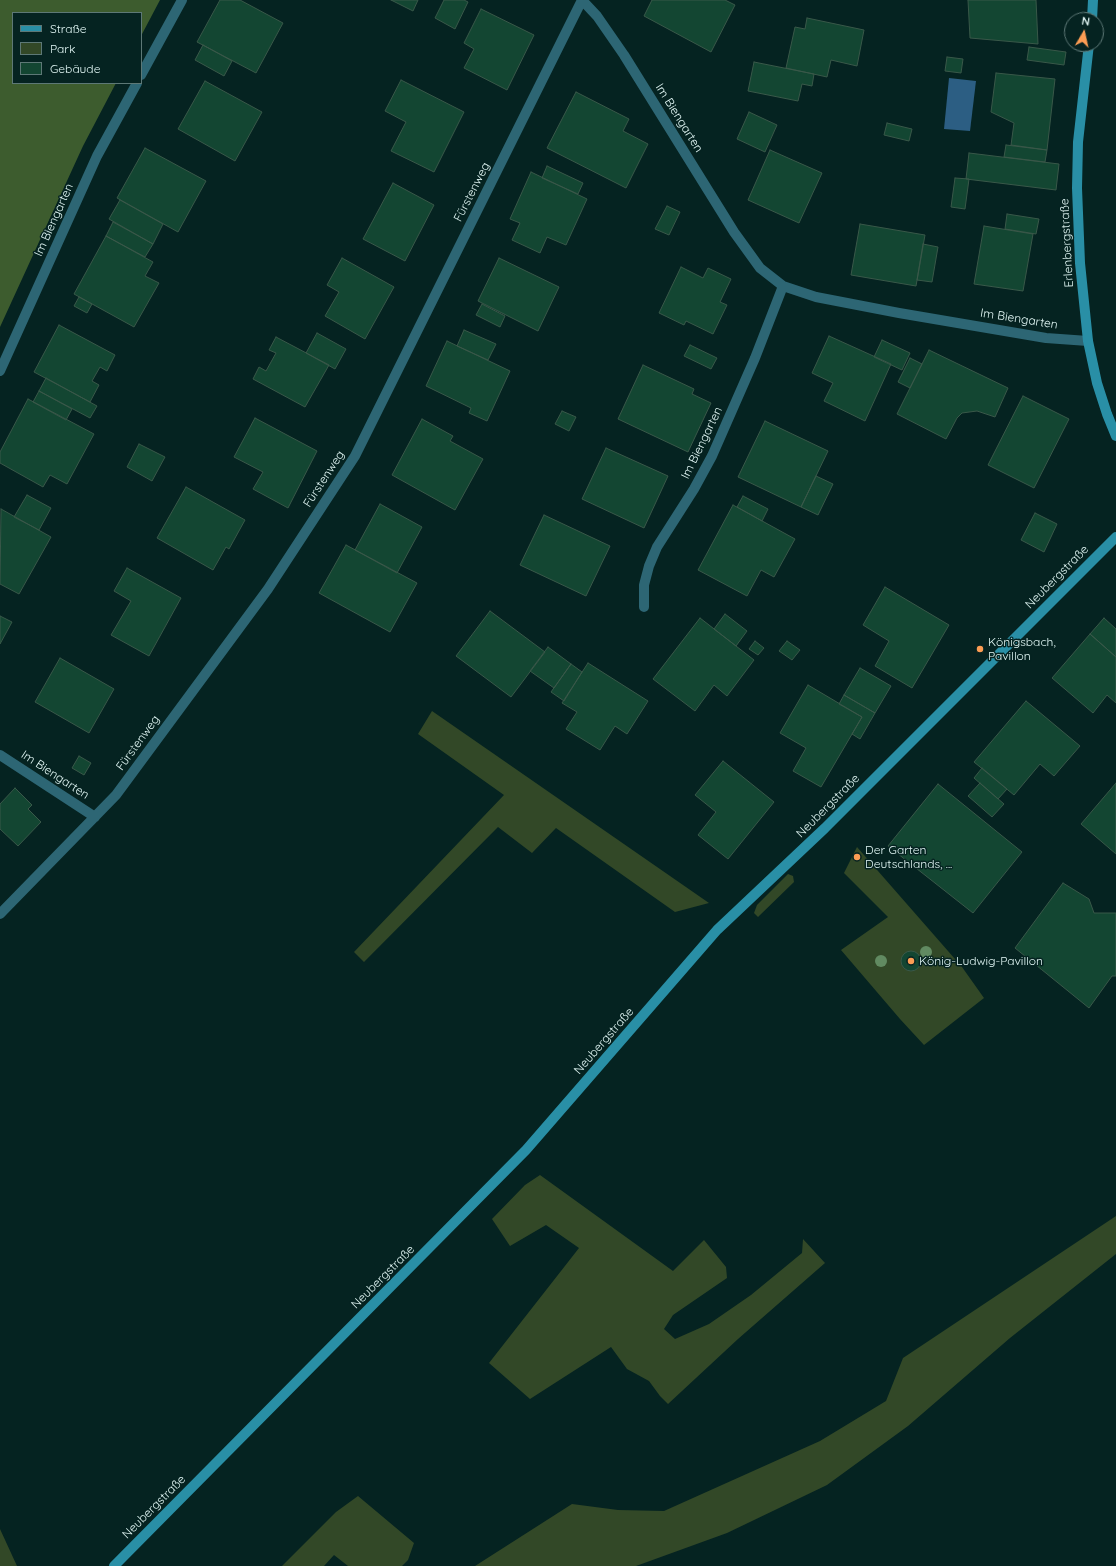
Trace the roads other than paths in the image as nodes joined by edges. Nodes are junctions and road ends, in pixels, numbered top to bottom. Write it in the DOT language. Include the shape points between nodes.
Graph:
graph roads {
  1 [pos="182,0"];
  2 [pos="582,0"];
  3 [pos="1093,0"];
  4 [pos="1092,12"];
  5 [pos="1088,52"];
  6 [pos="142,73"];
  7 [pos="136,84"];
  8 [pos="783,286"];
  9 [pos="1088,341"];
  10 [pos="0,371"];
  11 [pos="1116,436"];
  12 [pos="1116,537"];
  13 [pos="644,607"];
  14 [pos="0,755"];
  15 [pos="95,817"];
  16 [pos="0,914"];
  17 [pos="114,1566"];
  1 -- 6 [label="street"];
  2 -- 8 [label="street, Im Biengarten" via="597,16 624,55 734,232 760,268"];
  2 -- 15 [label="street, Fürstenweg" via="355,456 268,589 116,795"];
  3 -- 4 [label="street"];
  5 -- 9 [label="street, Erlenbergstraße" via="1078,142 1077,188 1080,263"];
  7 -- 10 [label="street, Im Biengarten" via="97,156"];
  8 -- 9 [label="street, Im Biengarten" via="816,298 1046,338"];
  8 -- 13 [label="street, Im Biengarten" via="756,358 712,456 651,560 644,585"];
  9 -- 11 [label="street, Erlenbergstraße" via="1097,383"];
  12 -- 17 [label="street, Neubergstraße" via="825,828 718,930 526,1150"];
  14 -- 15 [label="street, Im Biengarten"];
  15 -- 16 [label="street, Fürstenweg"];
}
